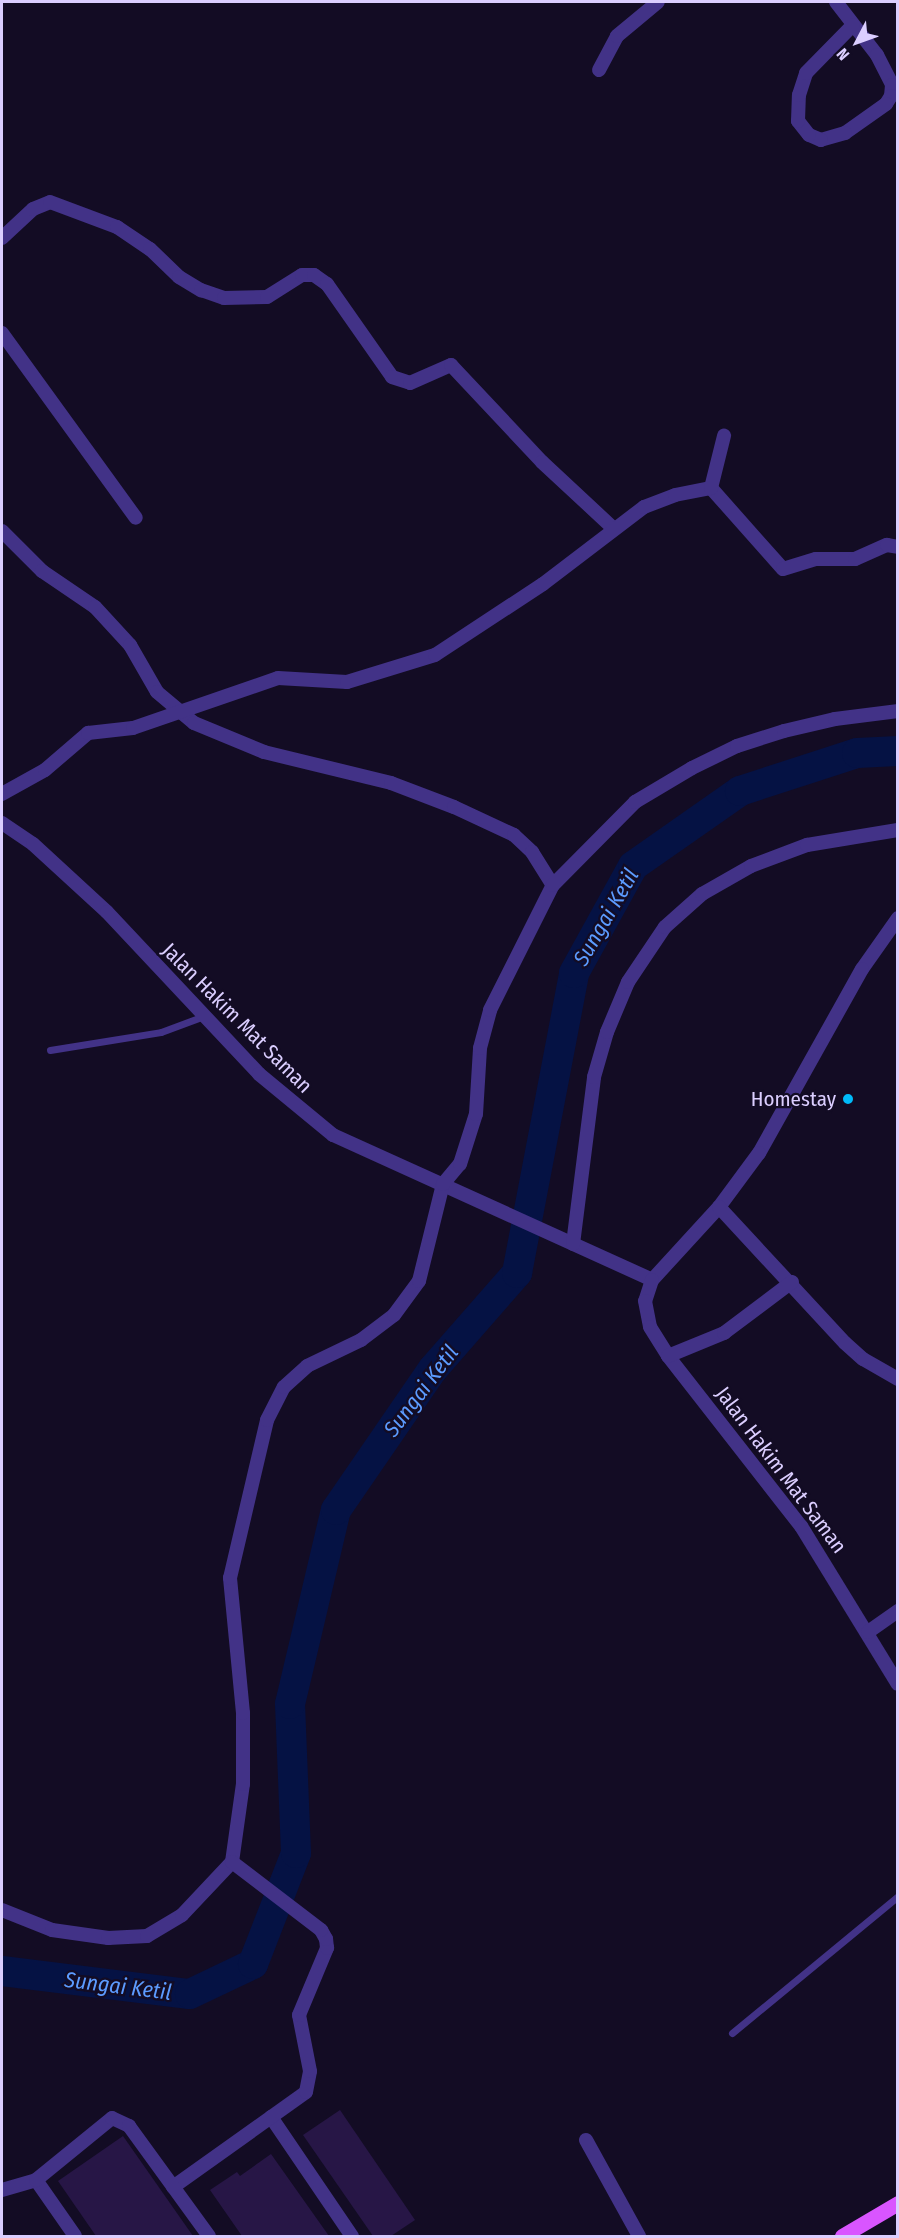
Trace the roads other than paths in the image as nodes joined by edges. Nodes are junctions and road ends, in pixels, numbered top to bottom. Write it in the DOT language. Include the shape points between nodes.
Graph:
graph roads {
  1 [pos="658,2"];
  2 [pos="836,2"];
  3 [pos="853,25"];
  4 [pos="599,70"];
  5 [pos="2,238"];
  6 [pos="2,333"];
  7 [pos="724,436"];
  8 [pos="711,488"];
  9 [pos="136,518"];
  10 [pos="613,528"];
  11 [pos="2,531"];
  12 [pos="897,547"];
  13 [pos="177,711"];
  14 [pos="897,711"];
  15 [pos="2,794"];
  16 [pos="2,823"];
  17 [pos="897,830"];
  18 [pos="553,885"];
  19 [pos="897,918"];
  20 [pos="204,1016"];
  21 [pos="50,1050"];
  22 [pos="443,1184"];
  23 [pos="719,1207"];
  24 [pos="573,1244"];
  25 [pos="652,1280"];
  26 [pos="792,1282"];
  27 [pos="668,1356"];
  28 [pos="897,1378"];
  29 [pos="897,1611"];
  30 [pos="868,1632"];
  31 [pos="897,1684"];
  32 [pos="232,1862"];
  33 [pos="897,1896"];
  34 [pos="2,1910"];
  35 [pos="732,2033"];
  36 [pos="271,2116"];
  37 [pos="586,2140"];
  38 [pos="36,2180"];
  39 [pos="173,2187"];
  40 [pos="2,2190"];
  41 [pos="897,2203"];
  42 [pos="75,2236"];
  43 [pos="209,2236"];
  44 [pos="352,2236"];
  45 [pos="639,2236"];
  46 [pos="842,2236"];
  1 -- 4 [label="street" via="617,36"];
  2 -- 3 [label="street"];
  3 -- 3 [label="street" via="877,55 892,85 891,96 886,104 845,133 821,140 809,135 798,121 799,95 806,73"];
  5 -- 10 [label="street" via="33,209 50,202 117,227 201,290 224,298 267,297 302,275 314,275 327,284 392,377 410,383 451,365 542,462"];
  6 -- 9 [label="street"];
  7 -- 8 [label="street"];
  8 -- 10 [label="street" via="675,495 644,507"];
  8 -- 12 [label="street" via="783,569 816,560 855,559 887,545"];
  10 -- 13 [label="street" via="543,584 435,656 347,682 278,678 203,707"];
  11 -- 13 [label="street" via="42,571 72,589 116,628 143,662 157,692"];
  13 -- 15 [label="street" via="134,728 88,733 45,770"];
  13 -- 18 [label="street" via="194,723 264,752 391,783 454,807 514,836 531,852"];
  14 -- 18 [label="street" via="835,718 784,731 737,746 692,768 635,802"];
  16 -- 20 [label="street, Jalan Hakim Mat Saman" via="33,844 107,912"];
  17 -- 24 [label="street" via="807,845 751,866 702,894 665,927 628,982 606,1032 594,1077"];
  18 -- 22 [label="street" via="490,1010 480,1048 476,1114 460,1164"];
  19 -- 23 [label="street" via="862,969 759,1153"];
  20 -- 21 [label="lane" via="162,1032"];
  20 -- 22 [label="street, Jalan Hakim Mat Saman" via="266,1081 333,1135"];
  22 -- 24 [label="street, Jalan Hakim Mat Saman"];
  22 -- 32 [label="street" via="419,1281 393,1315 361,1340 307,1366 284,1387 267,1420 230,1578 243,1713 243,1784"];
  23 -- 25 [label="street"];
  23 -- 26 [label="street"];
  24 -- 25 [label="street, Jalan Hakim Mat Saman"];
  25 -- 27 [label="street, Jalan Hakim Mat Saman" via="645,1301 650,1327"];
  26 -- 27 [label="street" via="724,1333"];
  26 -- 28 [label="street" via="863,1359"];
  27 -- 30 [label="street, Jalan Hakim Mat Saman" via="801,1526"];
  29 -- 30 [label="street"];
  30 -- 31 [label="street, Jalan Hakim Mat Saman"];
  32 -- 34 [label="street" via="182,1916 147,1936 108,1938 52,1930"];
  32 -- 36 [label="street" via="321,1930 327,1948 299,2015 310,2071 306,2092"];
  33 -- 35 [label="lane"];
  36 -- 39 [label="street"];
  36 -- 44 [label="street"];
  37 -- 45 [label="street"];
  38 -- 39 [label="street" via="112,2118 129,2126"];
  38 -- 40 [label="street"];
  38 -- 42 [label="street"];
  39 -- 43 [label="street"];
  41 -- 46 [label="main road"];
}
